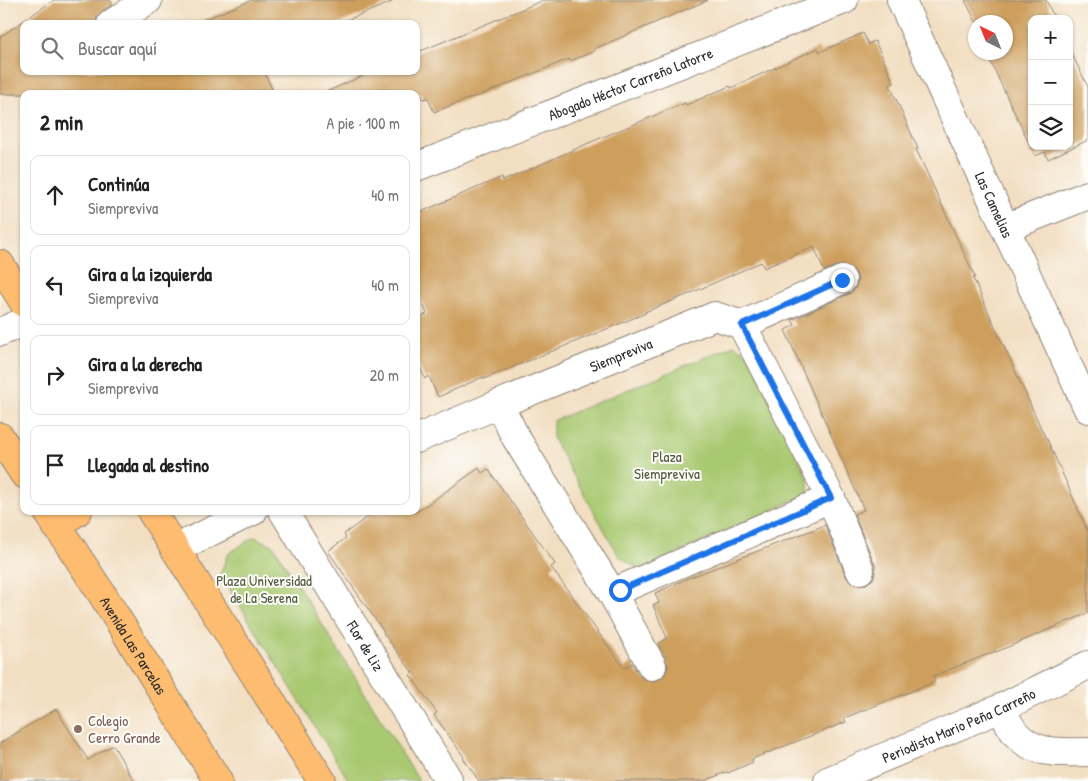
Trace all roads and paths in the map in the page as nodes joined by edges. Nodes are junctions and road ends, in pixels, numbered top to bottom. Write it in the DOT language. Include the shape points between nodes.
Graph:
graph roads {
  1 [pos="148,0"];
  2 [pos="844,0"];
  3 [pos="901,0"];
  4 [pos="117,20"];
  5 [pos="420,166"];
  6 [pos="1088,195"];
  7 [pos="1005,228"];
  8 [pos="0,264"];
  9 [pos="842,280"];
  10 [pos="20,297"];
  11 [pos="20,324"];
  12 [pos="742,325"];
  13 [pos="0,332"];
  14 [pos="499,404"];
  15 [pos="1088,409"];
  16 [pos="0,437"];
  17 [pos="420,438"];
  18 [pos="20,468"];
  19 [pos="831,498"];
  20 [pos="154,515"];
  21 [pos="245,515"];
  22 [pos="285,515"];
  23 [pos="60,516"];
  24 [pos="175,549"];
  25 [pos="860,570"];
  26 [pos="612,593"];
  27 [pos="1088,665"];
  28 [pos="652,666"];
  29 [pos="1001,708"];
  30 [pos="1088,752"];
  31 [pos="448,779"];
  32 [pos="218,781"];
  33 [pos="322,781"];
  34 [pos="828,781"];
  1 -- 4 [label="street"];
  2 -- 5 [label="street, Abogado Héctor Carreño Latorre"];
  3 -- 7 [label="street, Las Camelias"];
  6 -- 7 [label="street"];
  7 -- 15 [label="street, Las Camelias"];
  8 -- 10 [label="main road"];
  9 -- 12 [label="street"];
  11 -- 13 [label="street"];
  12 -- 14 [label="street, Siempreviva" via="715,316"];
  12 -- 19 [label="street"];
  14 -- 17 [label="street, Siempreviva"];
  14 -- 26 [label="street" via="516,438"];
  16 -- 18 [label="main road"];
  19 -- 25 [label="street"];
  19 -- 26 [label="street"];
  20 -- 24 [label="main road"];
  21 -- 24 [label="street"];
  22 -- 31 [label="street, Flor de Liz"];
  23 -- 32 [label="main road, Avenida Las Parcelas" via="102,594"];
  24 -- 33 [label="main road"];
  26 -- 28 [label="street"];
  27 -- 29 [label="street, Periodista Mario Peña Carreño"];
  29 -- 30 [label="street" via="1016,735 1029,744 1059,753"];
  29 -- 34 [label="street, Periodista Mario Peña Carreño"];
}
